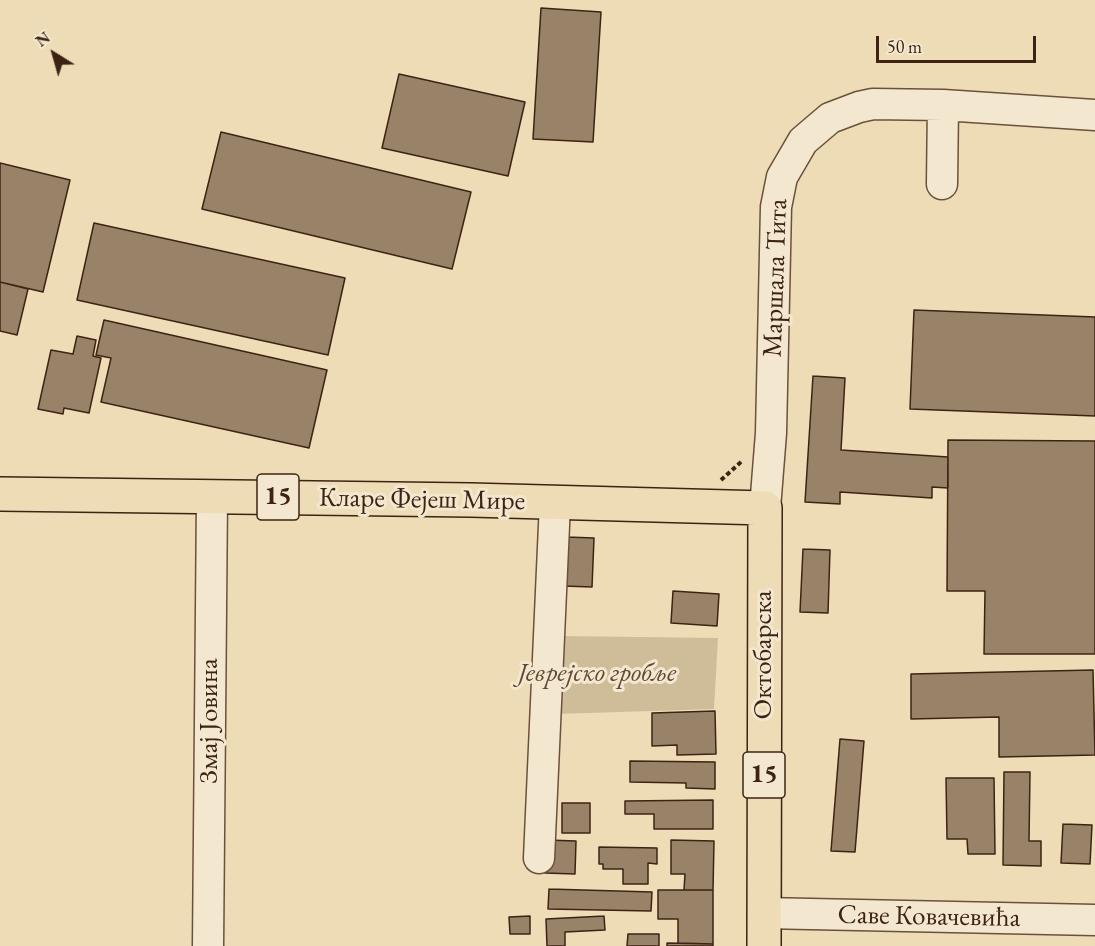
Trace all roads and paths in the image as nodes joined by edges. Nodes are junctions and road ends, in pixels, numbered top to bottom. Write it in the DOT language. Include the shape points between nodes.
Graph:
graph roads {
  1 [pos="943,105"];
  2 [pos="1090,109"];
  3 [pos="942,184"];
  4 [pos="0,494"];
  5 [pos="212,497"];
  6 [pos="555,503"];
  7 [pos="765,508"];
  8 [pos="539,858"];
  9 [pos="764,913"];
  10 [pos="1095,920"];
  11 [pos="208,946"];
  12 [pos="764,946"];
  1 -- 2 [label="street, Маршала Тита"];
  1 -- 3 [label="street"];
  1 -- 7 [label="street, Маршала Тита" via="884,104 844,112 803,141 782,177 776,207 771,433"];
  4 -- 5 [label="main road, Кларе Фејеш Мире / 15"];
  5 -- 6 [label="main road, Кларе Фејеш Мире / 15"];
  5 -- 11 [label="street, Змај Јовина"];
  6 -- 7 [label="main road, Кларе Фејеш Мире / 15"];
  6 -- 8 [label="street, Кларе Фејеш Мире"];
  7 -- 9 [label="main road, Октобарска / 15"];
  9 -- 10 [label="street, Саве Ковачевића"];
  9 -- 12 [label="main road, Октобарска / 15"];
}
